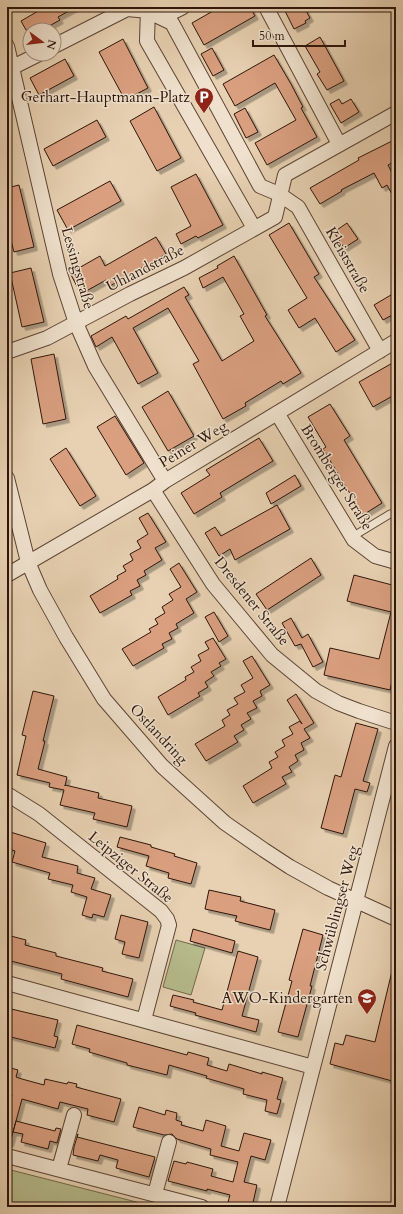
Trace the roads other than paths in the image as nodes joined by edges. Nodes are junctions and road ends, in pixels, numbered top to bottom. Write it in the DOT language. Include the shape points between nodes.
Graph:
graph roads {
  1 [pos="184,7"];
  2 [pos="266,7"];
  3 [pos="148,9"];
  4 [pos="62,42"];
  5 [pos="7,46"];
  6 [pos="24,62"];
  7 [pos="10,69"];
  8 [pos="396,114"];
  9 [pos="339,144"];
  10 [pos="279,194"];
  11 [pos="254,228"];
  12 [pos="76,323"];
  13 [pos="396,341"];
  14 [pos="380,351"];
  15 [pos="7,352"];
  16 [pos="277,413"];
  17 [pos="7,478"];
  18 [pos="165,481"];
  19 [pos="153,490"];
  20 [pos="390,514"];
  21 [pos="352,537"];
  22 [pos="28,562"];
  23 [pos="396,562"];
  24 [pos="7,575"];
  25 [pos="396,723"];
  26 [pos="396,746"];
  27 [pos="7,794"];
  28 [pos="357,902"];
  29 [pos="396,919"];
  30 [pos="7,983"];
  31 [pos="144,1020"];
  32 [pos="313,1068"];
  33 [pos="74,1115"];
  34 [pos="169,1142"];
  35 [pos="7,1156"];
  36 [pos="59,1169"];
  37 [pos="155,1194"];
  38 [pos="202,1207"];
  39 [pos="277,1207"];
  1 -- 3 [label="street" via="171,13"];
  2 -- 9 [label="street"];
  3 -- 4 [label="street" via="128,9"];
  3 -- 10 [label="street" via="172,23 260,186"];
  3 -- 11 [label="street" via="147,41"];
  5 -- 7 [label="street, Lessingstraße"];
  6 -- 7 [label="street"];
  7 -- 12 [label="street, Lessingstraße" via="60,274"];
  8 -- 9 [label="street"];
  9 -- 10 [label="street" via="285,175"];
  10 -- 11 [label="street, Uhlandstraße" via="275,217"];
  10 -- 14 [label="street, Kleiststraße" via="298,207"];
  11 -- 12 [label="street, Uhlandstraße" via="184,268"];
  12 -- 15 [label="street, Uhlandstraße" via="47,338"];
  12 -- 18 [label="street, Lessingstraße" via="95,366"];
  13 -- 14 [label="street, Peiner Weg"];
  14 -- 16 [label="street, Peiner Weg"];
  16 -- 18 [label="street, Peiner Weg"];
  16 -- 21 [label="street, Bromberger Straße"];
  17 -- 22 [label="street, Ostlandring"];
  18 -- 19 [label="street, Peiner Weg"];
  19 -- 22 [label="street, Peiner Weg"];
  19 -- 25 [label="street, Dresdener Straße" via="213,584 272,655 316,691 338,703"];
  20 -- 21 [label="lane"];
  21 -- 23 [label="street, Bromberger Straße" via="375,556"];
  22 -- 24 [label="street, Peiner Weg"];
  22 -- 28 [label="street, Ostlandring" via="66,637 104,699 162,766 225,823 290,867"];
  26 -- 28 [label="street, Schwüblingser Weg"];
  27 -- 31 [label="street, Leipziger Straße" via="39,814 161,911 167,919 168,925"];
  28 -- 29 [label="street, Ostlandring"];
  28 -- 32 [label="street, Schwüblingser Weg"];
  30 -- 31 [label="street"];
  31 -- 32 [label="street"];
  32 -- 39 [label="street, Schwüblingser Weg"];
  33 -- 36 [label="street"];
  34 -- 37 [label="street"];
  35 -- 36 [label="street"];
  36 -- 37 [label="street"];
  37 -- 38 [label="street"];
}
